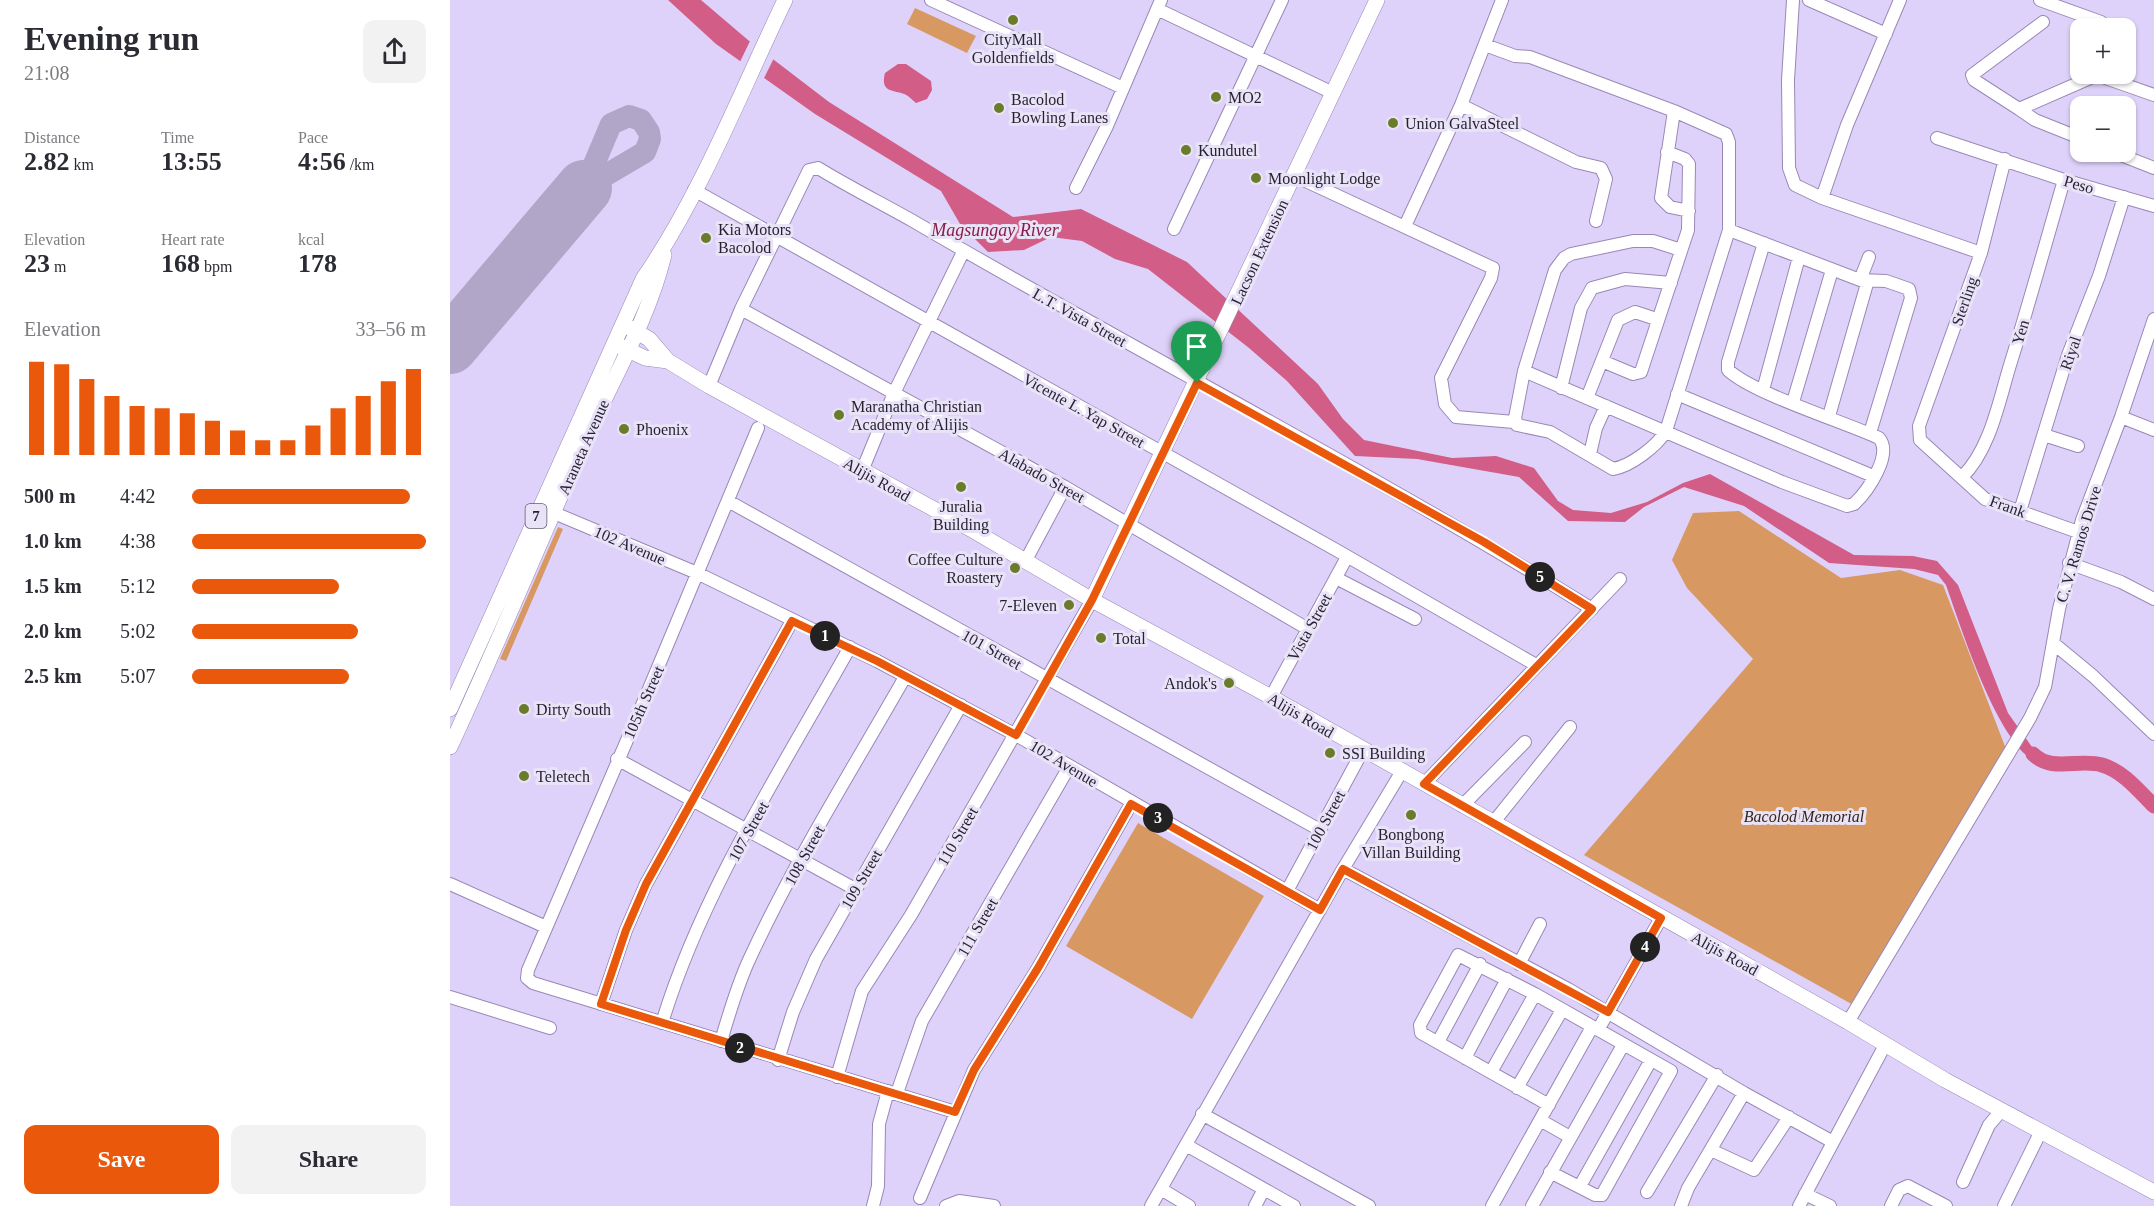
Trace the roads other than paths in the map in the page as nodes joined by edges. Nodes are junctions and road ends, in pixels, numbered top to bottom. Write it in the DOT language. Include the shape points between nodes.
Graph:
graph roads {
  1 [pos="785,0"];
  2 [pos="931,0"];
  3 [pos="1282,0"];
  4 [pos="1377,0"];
  5 [pos="1502,0"];
  6 [pos="1793,0"];
  7 [pos="1809,0"];
  8 [pos="1900,0"];
  9 [pos="2040,0"];
  10 [pos="1159,5"];
  11 [pos="2090,18"];
  12 [pos="2043,22"];
  13 [pos="1886,34"];
  14 [pos="1486,40"];
  15 [pos="1255,56"];
  16 [pos="1123,88"];
  17 [pos="1333,93"];
  18 [pos="2154,95"];
  19 [pos="1461,105"];
  20 [pos="2019,109"];
  21 [pos="1674,111"];
  22 [pos="2070,134"];
  23 [pos="1937,138"];
  24 [pos="1667,152"];
  25 [pos="2005,159"];
  26 [pos="2136,161"];
  27 [pos="2154,168"];
  28 [pos="1295,176"];
  29 [pos="2064,180"];
  30 [pos="1076,188"];
  31 [pos="694,190"];
  32 [pos="2124,197"];
  33 [pos="1822,198"];
  34 [pos="2154,206"];
  35 [pos="1689,211"];
  36 [pos="1596,221"];
  37 [pos="1405,226"];
  38 [pos="1174,228"];
  39 [pos="1729,230"];
  40 [pos="775,237"];
  41 [pos="1764,243"];
  42 [pos="666,245"];
  43 [pos="1681,250"];
  44 [pos="963,252"];
  45 [pos="1981,253"];
  46 [pos="1799,257"];
  47 [pos="1869,257"];
  48 [pos="1832,270"];
  49 [pos="1864,280"];
  50 [pos="1671,283"];
  51 [pos="741,309"];
  52 [pos="1656,319"];
  53 [pos="2154,319"];
  54 [pos="623,324"];
  55 [pos="929,324"];
  56 [pos="638,331"];
  57 [pos="613,342"];
  58 [pos="629,349"];
  59 [pos="668,361"];
  60 [pos="1602,361"];
  61 [pos="1524,371"];
  62 [pos="1197,383"];
  63 [pos="709,386"];
  64 [pos="1562,388"];
  65 [pos="1763,390"];
  66 [pos="894,393"];
  67 [pos="1677,394"];
  68 [pos="1587,398"];
  69 [pos="1793,402"];
  70 [pos="1606,406"];
  71 [pos="1829,416"];
  72 [pos="2121,417"];
  73 [pos="1514,422"];
  74 [pos="758,428"];
  75 [pos="2154,430"];
  76 [pos="1666,431"];
  77 [pos="1870,433"];
  78 [pos="2044,435"];
  79 [pos="1920,440"];
  80 [pos="2078,446"];
  81 [pos="1163,454"];
  82 [pos="1590,454"];
  83 [pos="862,471"];
  84 [pos="1873,477"];
  85 [pos="1962,477"];
  86 [pos="1065,487"];
  87 [pos="728,501"];
  88 [pos="547,510"];
  89 [pos="2020,511"];
  90 [pos="1129,524"];
  91 [pos="2078,532"];
  92 [pos="1347,557"];
  93 [pos="1026,560"];
  94 [pos="2069,563"];
  95 [pos="697,573"];
  96 [pos="1336,578"];
  97 [pos="1620,579"];
  98 [pos="1092,600"];
  99 [pos="2154,600"];
  100 [pos="1592,609"];
  101 [pos="1415,619"];
  102 [pos="792,621"];
  103 [pos="1308,629"];
  104 [pos="2053,643"];
  105 [pos="850,648"];
  106 [pos="1536,665"];
  107 [pos="905,676"];
  108 [pos="1045,679"];
  109 [pos="1271,697"];
  110 [pos="961,705"];
  111 [pos="450,709"];
  112 [pos="1570,727"];
  113 [pos="2154,734"];
  114 [pos="1016,735"];
  115 [pos="1525,742"];
  116 [pos="450,747"];
  117 [pos="1363,750"];
  118 [pos="617,759"];
  119 [pos="1069,767"];
  120 [pos="1402,771"];
  121 [pos="1424,784"];
  122 [pos="693,799"];
  123 [pos="1131,804"];
  124 [pos="1462,806"];
  125 [pos="1493,823"];
  126 [pos="749,829"];
  127 [pos="1320,831"];
  128 [pos="801,859"];
  129 [pos="1343,869"];
  130 [pos="450,884"];
  131 [pos="855,889"];
  132 [pos="1287,891"];
  133 [pos="1320,910"];
  134 [pos="1661,918"];
  135 [pos="1540,924"];
  136 [pos="546,927"];
  137 [pos="1480,964"];
  138 [pos="1519,964"];
  139 [pos="1507,979"];
  140 [pos="1535,994"];
  141 [pos="450,997"];
  142 [pos="601,1004"];
  143 [pos="1562,1010"];
  144 [pos="1608,1012"];
  145 [pos="1848,1022"];
  146 [pos="662,1023"];
  147 [pos="550,1028"];
  148 [pos="1595,1028"];
  149 [pos="721,1041"];
  150 [pos="1438,1042"];
  151 [pos="1623,1045"];
  152 [pos="1885,1045"];
  153 [pos="1465,1058"];
  154 [pos="778,1060"];
  155 [pos="1651,1060"];
  156 [pos="1491,1072"];
  157 [pos="1717,1076"];
  158 [pos="837,1077"];
  159 [pos="1518,1088"];
  160 [pos="893,1092"];
  161 [pos="1744,1093"];
  162 [pos="1549,1105"];
  163 [pos="2001,1111"];
  164 [pos="955,1112"];
  165 [pos="1202,1114"];
  166 [pos="1789,1117"];
  167 [pos="1540,1120"];
  168 [pos="2040,1133"];
  169 [pos="1570,1137"];
  170 [pos="1833,1142"];
  171 [pos="1186,1144"];
  172 [pos="1711,1149"];
  173 [pos="1550,1172"];
  174 [pos="1963,1182"];
  175 [pos="1580,1186"];
  176 [pos="1161,1189"];
  177 [pos="1264,1189"];
  178 [pos="1647,1192"];
  179 [pos="2154,1192"];
  180 [pos="1805,1194"];
  181 [pos="920,1198"];
  182 [pos="873,1206"];
  183 [pos="946,1206"];
  184 [pos="994,1206"];
  185 [pos="1151,1206"];
  186 [pos="1190,1206"];
  187 [pos="1255,1206"];
  188 [pos="1294,1206"];
  189 [pos="1369,1206"];
  190 [pos="1492,1206"];
  191 [pos="1532,1206"];
  192 [pos="1681,1206"];
  193 [pos="1799,1206"];
  194 [pos="1830,1206"];
  195 [pos="1891,1206"];
  196 [pos="1946,1206"];
  197 [pos="2004,1206"];
  1 -- 31 [label="main road, Araneta Avenue / 7"];
  2 -- 16 [label="street"];
  3 -- 15 [label="street"];
  4 -- 17 [label="main road, Lacson Extension"];
  5 -- 14 [label="street"];
  6 -- 33 [label="street" via="1788,80 1789,168 1795,185"];
  7 -- 13 [label="street"];
  8 -- 13 [label="street"];
  9 -- 11 [label="street"];
  10 -- 15 [label="street"];
  10 -- 16 [label="street"];
  12 -- 20 [label="street" via="1972,75"];
  13 -- 33 [label="street" via="1847,125"];
  14 -- 19 [label="street"];
  14 -- 21 [label="street" via="1515,56 1530,57"];
  15 -- 17 [label="street"];
  15 -- 38 [label="street"];
  16 -- 30 [label="street"];
  17 -- 28 [label="main road, Lacson Extension"];
  18 -- 20 [label="street" via="2097,75"];
  19 -- 36 [label="street" via="1576,162 1601,168 1606,179"];
  19 -- 37 [label="street"];
  20 -- 22 [label="street"];
  21 -- 24 [label="street"];
  21 -- 39 [label="street" via="1728,136"];
  23 -- 25 [label="street, Peso"];
  24 -- 35 [label="street" via="1689,164"];
  24 -- 35 [label="street" via="1661,198 1670,207"];
  25 -- 29 [label="street, Peso"];
  25 -- 45 [label="street, Sterling"];
  26 -- 27 [label="street"];
  28 -- 37 [label="street"];
  28 -- 62 [label="main road, Lacson Extension"];
  29 -- 32 [label="street, Peso"];
  29 -- 85 [label="street, Yen" via="1992,421 1977,458"];
  31 -- 40 [label="street, Vicente L. Yap Street"];
  31 -- 42 [label="main road, Araneta Avenue / 7"];
  32 -- 34 [label="street, Peso"];
  32 -- 78 [label="street, Riyal"];
  33 -- 45 [label="street"];
  35 -- 43 [label="street"];
  37 -- 73 [label="street" via="1492,268 1491,278 1441,378 1445,404 1456,417"];
  39 -- 41 [label="street"];
  39 -- 67 [label="street"];
  40 -- 44 [label="street, L.T. Vista Street" via="809,170 814,168"];
  40 -- 51 [label="street"];
  40 -- 55 [label="street, Vicente L. Yap Street"];
  41 -- 46 [label="street"];
  41 -- 65 [label="street" via="1728,362 1728,370 1736,377"];
  42 -- 54 [label="main road, Araneta Avenue / 7" via="643,279"];
  42 -- 56 [label="main road, Araneta Avenue / 7" via="657,285"];
  43 -- 50 [label="street"];
  43 -- 61 [label="street" via="1644,240 1584,250 1564,258 1555,270"];
  44 -- 55 [label="street"];
  44 -- 62 [label="street, L.T. Vista Street"];
  45 -- 79 [label="street, Sterling" via="1918,426"];
  46 -- 48 [label="street"];
  46 -- 65 [label="street"];
  47 -- 49 [label="street"];
  48 -- 49 [label="street"];
  48 -- 69 [label="street"];
  49 -- 71 [label="street"];
  49 -- 77 [label="street" via="1896,284 1911,293"];
  50 -- 52 [label="street"];
  50 -- 64 [label="street" via="1625,279 1592,288 1581,308"];
  51 -- 63 [label="street"];
  51 -- 66 [label="street, Alabado Street"];
  52 -- 60 [label="street" via="1639,313 1623,315 1614,325"];
  52 -- 60 [label="street" via="1641,372 1633,374"];
  53 -- 72 [label="street, C. V. Ramos Drive"];
  54 -- 56 [label="main road, Alijis Road"];
  54 -- 57 [label="main road, Araneta Avenue / 7"];
  55 -- 66 [label="street"];
  55 -- 81 [label="street, Vicente L. Yap Street"];
  56 -- 58 [label="main road, Araneta Avenue / 7"];
  56 -- 59 [label="main road, Alijis Road" via="656,344"];
  57 -- 58 [label="main road, Alijis Road"];
  57 -- 88 [label="main road, Araneta Avenue / 7"];
  58 -- 59 [label="main road, Alijis Road" via="645,358"];
  58 -- 88 [label="main road, Araneta Avenue / 7"];
  59 -- 63 [label="main road, Alijis Road"];
  60 -- 68 [label="street"];
  61 -- 64 [label="street"];
  61 -- 73 [label="street"];
  62 -- 81 [label="main road, Lacson Extension"];
  62 -- 100 [label="street, L.T. Vista Street" via="1484,542"];
  63 -- 83 [label="main road, Alijis Road"];
  64 -- 68 [label="street"];
  65 -- 69 [label="street"];
  66 -- 83 [label="street"];
  66 -- 86 [label="street, Alabado Street"];
  67 -- 76 [label="street"];
  67 -- 84 [label="street"];
  68 -- 70 [label="street"];
  69 -- 71 [label="street"];
  70 -- 76 [label="street"];
  70 -- 82 [label="street"];
  71 -- 77 [label="street"];
  72 -- 75 [label="street"];
  72 -- 91 [label="street, C. V. Ramos Drive"];
  73 -- 82 [label="street" via="1551,432"];
  74 -- 87 [label="street, 105th Street"];
  76 -- 82 [label="street" via="1660,440 1619,468 1613,469"];
  76 -- 84 [label="street" via="1848,506 1857,502"];
  77 -- 84 [label="street" via="1879,438 1885,449"];
  78 -- 80 [label="street"];
  78 -- 89 [label="street, Riyal"];
  79 -- 85 [label="street, Frank"];
  81 -- 90 [label="main road, Lacson Extension"];
  81 -- 92 [label="street, Vicente L. Yap Street"];
  83 -- 93 [label="main road, Alijis Road"];
  85 -- 89 [label="street, Frank" via="1985,498"];
  86 -- 90 [label="street, Alabado Street"];
  86 -- 93 [label="street"];
  87 -- 95 [label="street, 105th Street"];
  87 -- 108 [label="street, 101 Street"];
  88 -- 95 [label="street, 102 Avenue"];
  88 -- 111 [label="main road, Araneta Avenue / 7"];
  88 -- 116 [label="main road, Araneta Avenue / 7"];
  89 -- 91 [label="street, Frank"];
  90 -- 98 [label="main road, Lacson Extension"];
  90 -- 103 [label="street, Alabado Street"];
  91 -- 94 [label="street, C. V. Ramos Drive"];
  92 -- 96 [label="street, Vista Street"];
  92 -- 106 [label="street, Vicente L. Yap Street"];
  93 -- 98 [label="main road, Alijis Road"];
  94 -- 99 [label="street" via="2121,582"];
  94 -- 104 [label="street, C. V. Ramos Drive"];
  95 -- 102 [label="street, 102 Avenue"];
  95 -- 118 [label="street, 105th Street"];
  96 -- 101 [label="street"];
  96 -- 103 [label="street, Vista Street"];
  97 -- 100 [label="street"];
  98 -- 108 [label="street, 110 Street"];
  98 -- 109 [label="main road, Alijis Road"];
  100 -- 106 [label="street"];
  102 -- 105 [label="street, 102 Avenue"];
  102 -- 122 [label="street"];
  103 -- 109 [label="street, Vista Street"];
  104 -- 113 [label="street"];
  104 -- 145 [label="street, C. V. Ramos Drive" via="2045,687 2030,718"];
  105 -- 107 [label="street, 102 Avenue"];
  105 -- 126 [label="street, 107 Street"];
  106 -- 121 [label="street"];
  107 -- 110 [label="street, 102 Avenue"];
  107 -- 128 [label="street, 108 Street"];
  108 -- 114 [label="street, 110 Street"];
  108 -- 127 [label="street, 101 Street"];
  109 -- 117 [label="main road, Alijis Road"];
  110 -- 114 [label="street, 102 Avenue"];
  110 -- 131 [label="street, 109 Street"];
  112 -- 125 [label="street"];
  114 -- 119 [label="street, 102 Avenue"];
  114 -- 158 [label="street, 110 Street" via="862,992"];
  115 -- 124 [label="street"];
  117 -- 120 [label="main road, Alijis Road"];
  117 -- 127 [label="street, 100 Street"];
  118 -- 122 [label="street"];
  118 -- 136 [label="street, 105th Street"];
  119 -- 123 [label="street, 102 Avenue"];
  119 -- 160 [label="street, 111 Street" via="922,1020"];
  120 -- 121 [label="main road, Alijis Road"];
  120 -- 129 [label="street"];
  121 -- 124 [label="main road, Alijis Road"];
  122 -- 126 [label="street"];
  122 -- 142 [label="street" via="634,909"];
  123 -- 132 [label="street, 102 Avenue"];
  123 -- 164 [label="street" via="1038,968 974,1070"];
  124 -- 125 [label="main road, Alijis Road"];
  125 -- 134 [label="main road, Alijis Road"];
  126 -- 128 [label="street"];
  126 -- 146 [label="street, 107 Street" via="693,935"];
  127 -- 132 [label="street, 100 Street"];
  128 -- 131 [label="street"];
  128 -- 149 [label="street, 108 Street" via="748,962"];
  129 -- 133 [label="street"];
  129 -- 138 [label="street"];
  130 -- 136 [label="street"];
  131 -- 154 [label="street, 109 Street" via="800,993"];
  132 -- 133 [label="street, 102 Avenue"];
  133 -- 165 [label="street"];
  134 -- 144 [label="street"];
  134 -- 145 [label="main road, Alijis Road"];
  135 -- 138 [label="street"];
  136 -- 142 [label="street, 105th Street" via="527,975 533,983"];
  137 -- 139 [label="street"];
  137 -- 150 [label="street"];
  137 -- 150 [label="street" via="1461,955 1456,958 1420,1025 1421,1033"];
  138 -- 144 [label="street"];
  139 -- 140 [label="street"];
  139 -- 153 [label="street"];
  140 -- 143 [label="street"];
  140 -- 156 [label="street"];
  141 -- 147 [label="street"];
  142 -- 146 [label="street"];
  143 -- 148 [label="street"];
  143 -- 159 [label="street"];
  144 -- 148 [label="street"];
  144 -- 157 [label="street"];
  145 -- 152 [label="main road, Alijis Road"];
  146 -- 149 [label="street"];
  148 -- 151 [label="street"];
  148 -- 162 [label="street"];
  149 -- 154 [label="street"];
  150 -- 153 [label="street"];
  151 -- 155 [label="street"];
  151 -- 169 [label="street"];
  152 -- 163 [label="main road, Alijis Road"];
  152 -- 170 [label="street"];
  153 -- 156 [label="street"];
  154 -- 158 [label="street"];
  155 -- 175 [label="street"];
  155 -- 175 [label="street" via="1671,1071 1671,1075 1602,1195"];
  156 -- 159 [label="street"];
  157 -- 161 [label="street"];
  157 -- 178 [label="street"];
  158 -- 160 [label="street"];
  159 -- 162 [label="street"];
  160 -- 164 [label="street"];
  160 -- 182 [label="street, 111 Street" via="879,1124 878,1186"];
  161 -- 166 [label="street"];
  161 -- 172 [label="street"];
  162 -- 167 [label="street"];
  163 -- 168 [label="main road, Alijis Road"];
  163 -- 174 [label="street" via="1989,1125"];
  164 -- 181 [label="street"];
  165 -- 171 [label="street"];
  165 -- 189 [label="street"];
  166 -- 170 [label="street"];
  166 -- 172 [label="street" via="1754,1170"];
  167 -- 169 [label="street"];
  167 -- 190 [label="street"];
  168 -- 179 [label="main road, Alijis Road"];
  168 -- 197 [label="street"];
  169 -- 173 [label="street"];
  170 -- 180 [label="street"];
  171 -- 176 [label="street"];
  171 -- 177 [label="street"];
  172 -- 192 [label="street"];
  173 -- 175 [label="street"];
  173 -- 191 [label="street"];
  176 -- 185 [label="street"];
  176 -- 186 [label="street"];
  177 -- 187 [label="street"];
  177 -- 188 [label="street"];
  180 -- 193 [label="street"];
  180 -- 194 [label="street"];
  183 -- 184 [label="street" via="959,1201"];
  195 -- 196 [label="street" via="1899,1190 1908,1186"];
}
